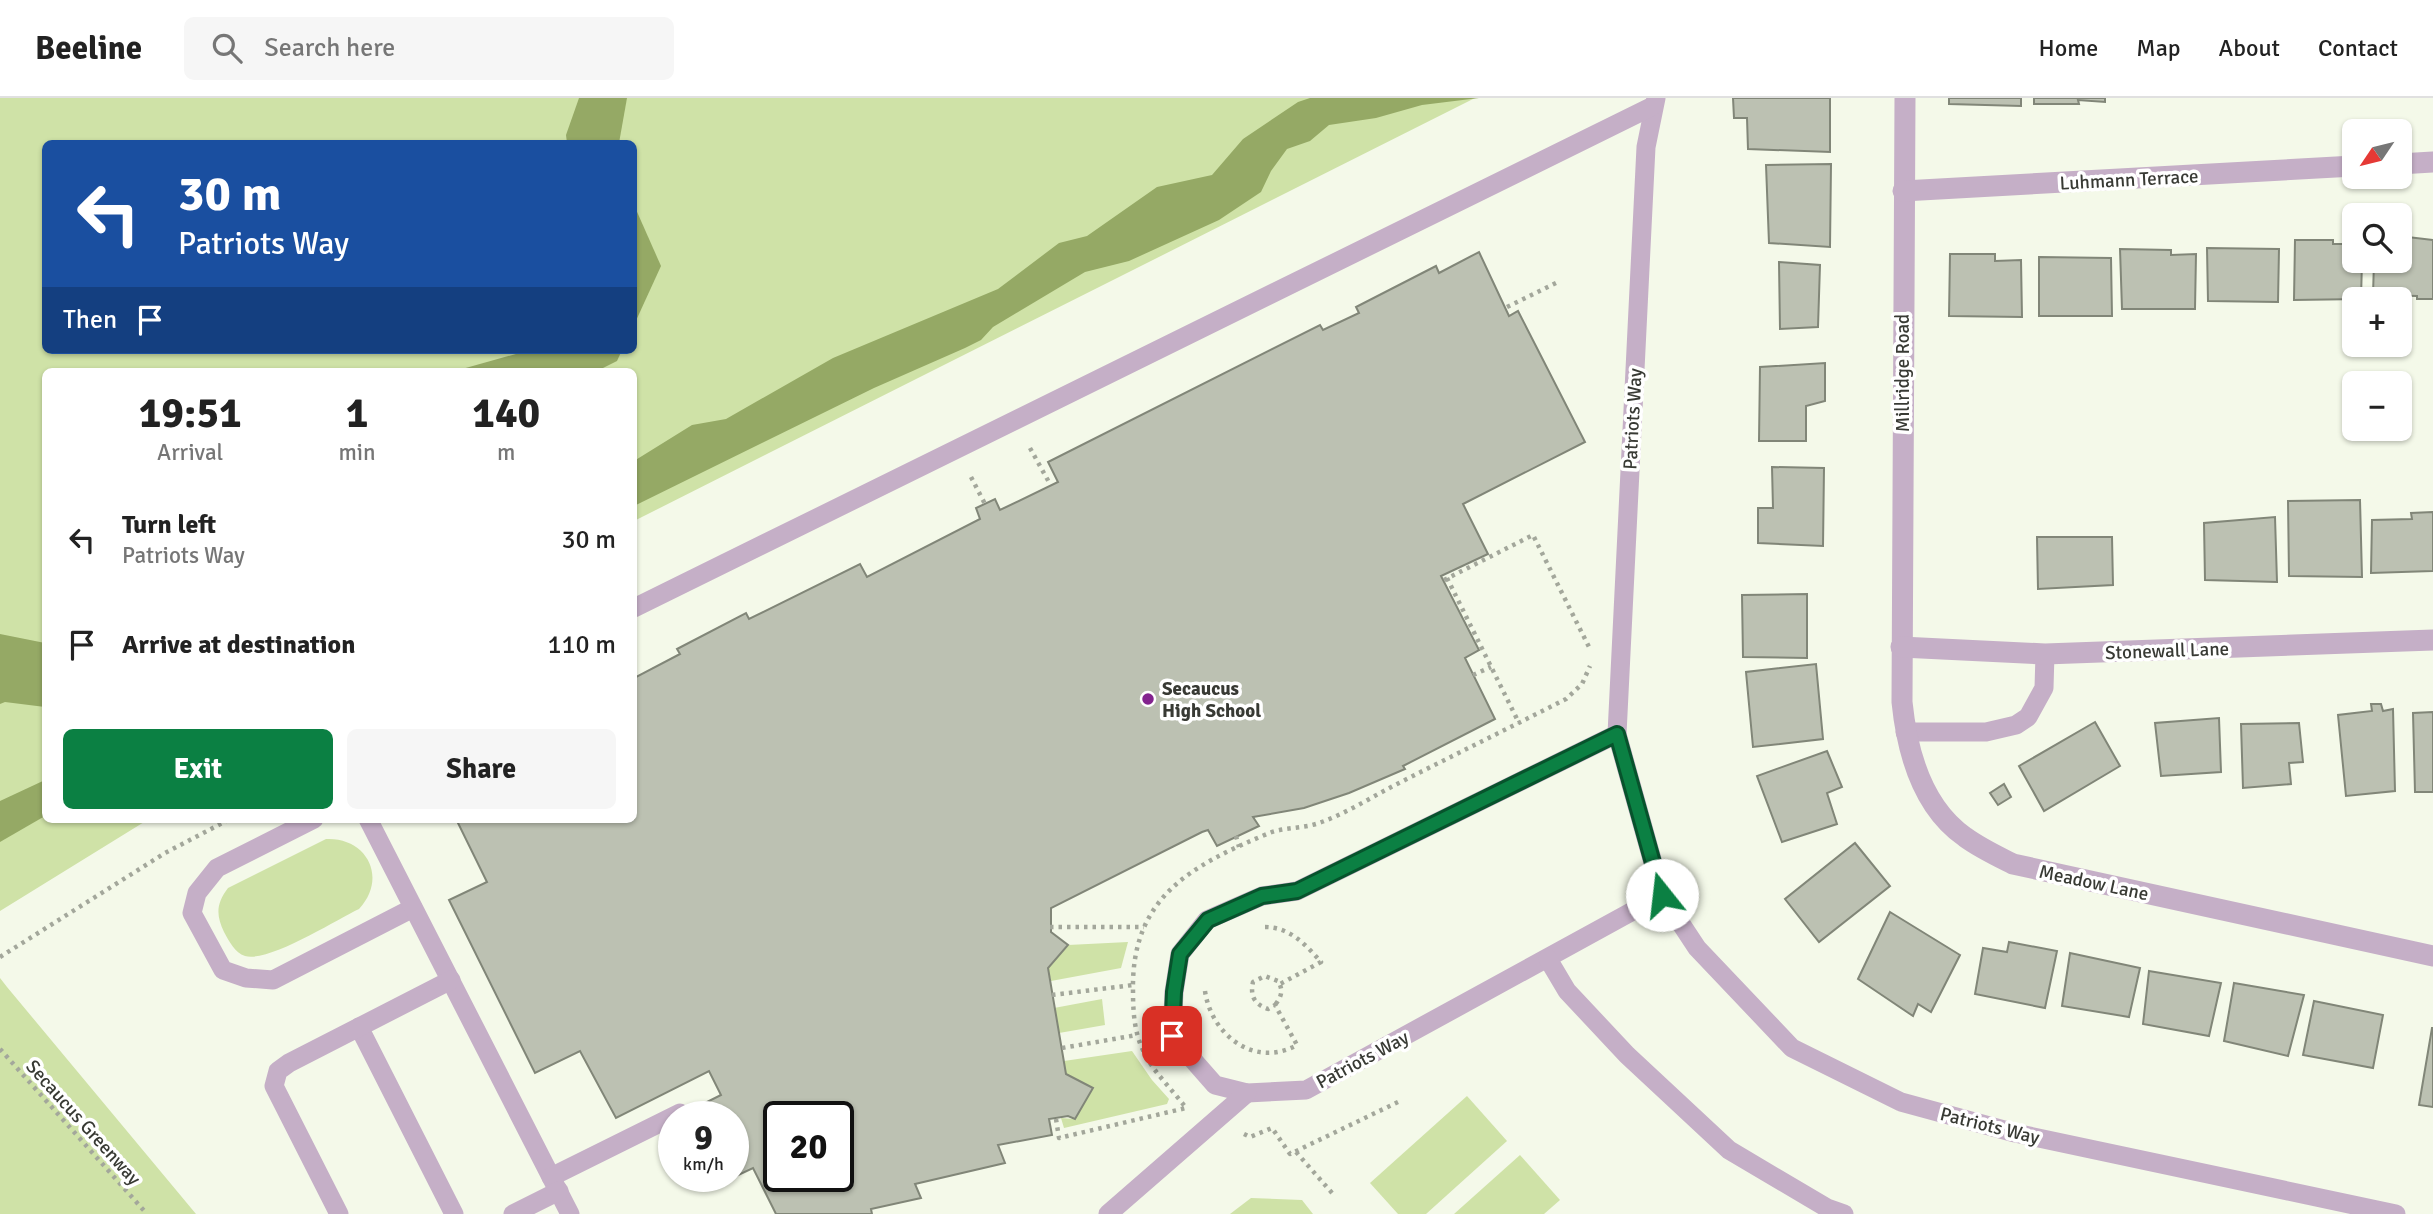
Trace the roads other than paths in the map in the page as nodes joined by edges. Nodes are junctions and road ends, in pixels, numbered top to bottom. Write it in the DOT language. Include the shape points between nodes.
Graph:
graph roads {
  1 [pos="1905,98"];
  2 [pos="1655,102"];
  3 [pos="2433,162"];
  4 [pos="2412,163"];
  5 [pos="2342,167"];
  6 [pos="1903,191"];
  7 [pos="637,607"];
  8 [pos="2433,640"];
  9 [pos="1901,647"];
  10 [pos="2045,654"];
  11 [pos="1905,732"];
  12 [pos="1617,734"];
  13 [pos="306,823"];
  14 [pos="370,823"];
  15 [pos="1662,895"];
  16 [pos="414,908"];
  17 [pos="2433,956"];
  18 [pos="1548,959"];
  19 [pos="451,980"];
  20 [pos="359,1027"];
  21 [pos="1247,1093"];
  22 [pos="658,1125"];
  23 [pos="555,1184"];
  24 [pos="339,1214"];
  25 [pos="454,1214"];
  26 [pos="513,1214"];
  27 [pos="570,1214"];
  28 [pos="1108,1214"];
  29 [pos="1844,1214"];
  30 [pos="2396,1214"];
  1 -- 6 [label="street, Millridge Road"];
  2 -- 7 [label="lane"];
  2 -- 12 [label="lane, Patriots Way" via="1646,147"];
  3 -- 4 [label="street"];
  5 -- 6 [label="street, Luhmann Terrace"];
  6 -- 9 [label="street, Millridge Road"];
  8 -- 10 [label="street, Stonewall Lane"];
  9 -- 10 [label="street, Stonewall Lane"];
  9 -- 11 [label="street, Meadow Lane"];
  10 -- 11 [label="lane" via="2044,688 2028,718 2016,725 1986,732"];
  11 -- 17 [label="street, Meadow Lane" via="1927,794 1942,817 1964,837 2013,864"];
  12 -- 15 [label="lane, Patriots Way"];
  12 -- 21 [label="lane, Patriots Way" via="1297,891 1262,896 1208,920 1180,954 1172,1036 1215,1085"];
  13 -- 16 [label="lane" via="217,868 197,893 192,913 223,970 273,980"];
  14 -- 16 [label="lane"];
  15 -- 18 [label="lane, Patriots Way"];
  15 -- 30 [label="lane, Patriots Way" via="1697,948 1793,1048 1901,1102 2015,1133"];
  16 -- 19 [label="lane"];
  18 -- 21 [label="lane, Patriots Way" via="1306,1090"];
  18 -- 29 [label="lane" via="1567,991 1627,1055 1729,1150"];
  19 -- 20 [label="lane"];
  19 -- 23 [label="lane"];
  20 -- 24 [label="lane" via="289,1063 278,1071 274,1086"];
  20 -- 25 [label="lane"];
  21 -- 28 [label="lane"];
  22 -- 23 [label="lane"];
  23 -- 26 [label="lane"];
  23 -- 27 [label="lane"];
}
